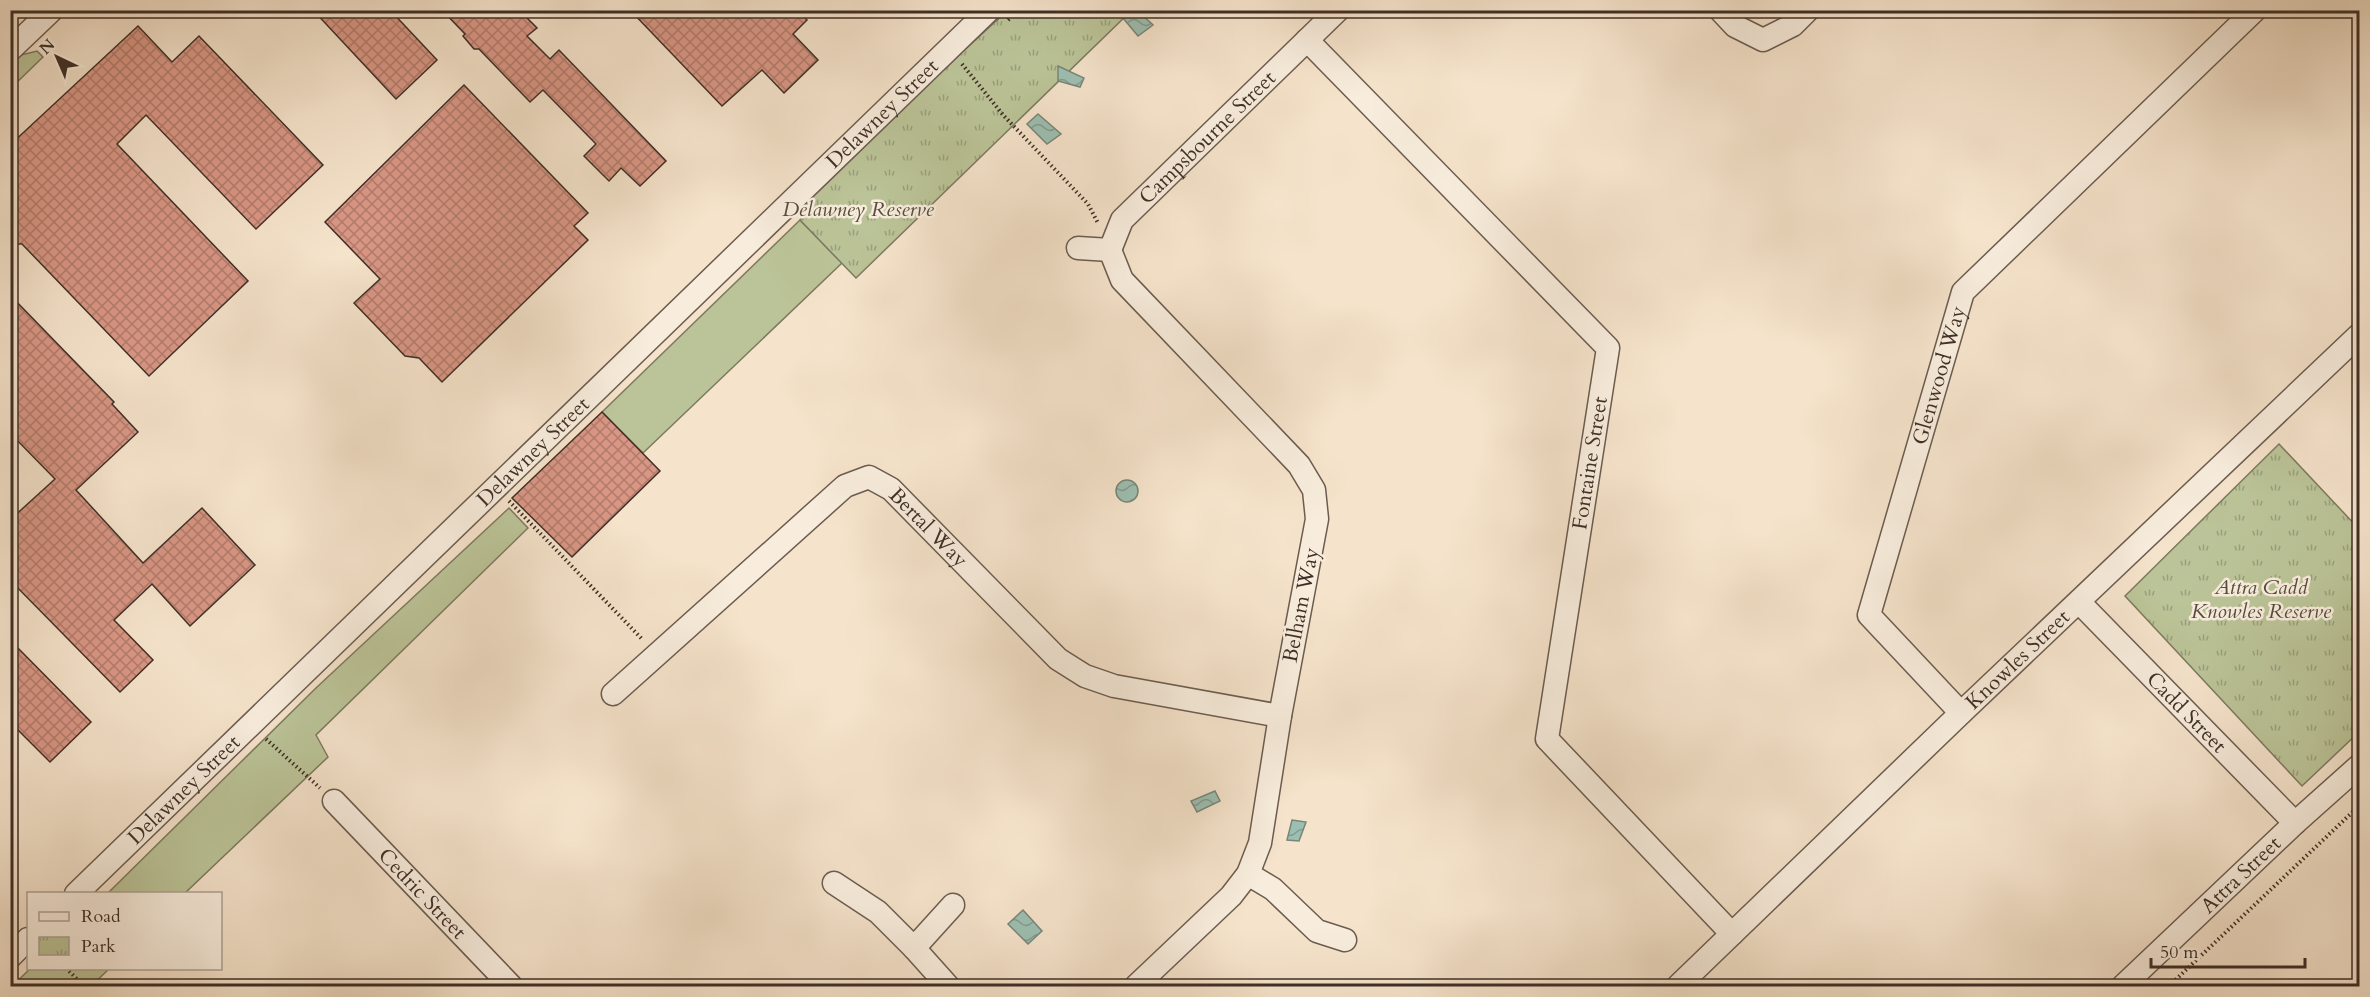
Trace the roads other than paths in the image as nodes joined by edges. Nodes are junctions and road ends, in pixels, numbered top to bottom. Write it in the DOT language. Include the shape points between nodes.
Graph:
graph roads {
  1 [pos="52,10"];
  2 [pos="989,10"];
  3 [pos="1338,10"];
  4 [pos="1720,10"];
  5 [pos="1808,10"];
  6 [pos="2255,10"];
  7 [pos="1307,40"];
  8 [pos="10,50"];
  9 [pos="1113,243"];
  10 [pos="1078,248"];
  11 [pos="2360,334"];
  12 [pos="2079,602"];
  13 [pos="613,694"];
  14 [pos="1961,713"];
  15 [pos="1280,716"];
  16 [pos="2360,765"];
  17 [pos="334,801"];
  18 [pos="2295,823"];
  19 [pos="1248,874"];
  20 [pos="834,883"];
  21 [pos="78,892"];
  22 [pos="953,905"];
  23 [pos="1732,934"];
  24 [pos="27,940"];
  25 [pos="1345,940"];
  26 [pos="914,948"];
  27 [pos="10,957"];
  28 [pos="511,987"];
  29 [pos="948,987"];
  30 [pos="1136,987"];
  31 [pos="1678,987"];
  32 [pos="2123,987"];
  1 -- 8 [label="street"];
  2 -- 21 [label="street, Delawney Street"];
  3 -- 7 [label="street, Campsbourne Street"];
  4 -- 5 [label="street" via="1735,26 1762,40 1793,25"];
  6 -- 14 [label="street, Glenwood Way" via="1963,292 1869,615"];
  7 -- 9 [label="street, Campsbourne Street" via="1122,220"];
  7 -- 23 [label="street, Fontaine Street" via="1608,348 1547,739"];
  9 -- 10 [label="street"];
  9 -- 15 [label="street, Belham Way" via="1122,280 1299,465 1314,490 1317,519"];
  11 -- 12 [label="street, Knowles Street"];
  12 -- 14 [label="street, Knowles Street"];
  12 -- 18 [label="street, Cadd Street"];
  13 -- 15 [label="street, Bertal Way" via="844,486 869,477 891,489 1058,659 1085,676 1114,686"];
  14 -- 23 [label="street, Knowles Street"];
  15 -- 19 [label="street, Belham Way" via="1260,843"];
  16 -- 18 [label="street, Attra Street"];
  17 -- 28 [label="street, Cedric Street"];
  18 -- 32 [label="street, Attra Street"];
  19 -- 25 [label="street" via="1273,889 1317,931"];
  19 -- 30 [label="street, Belham Way" via="1231,896"];
  20 -- 26 [label="street" via="878,912"];
  22 -- 26 [label="street"];
  23 -- 31 [label="street, Knowles Street"];
  24 -- 27 [label="street"];
  26 -- 29 [label="street"];
}
